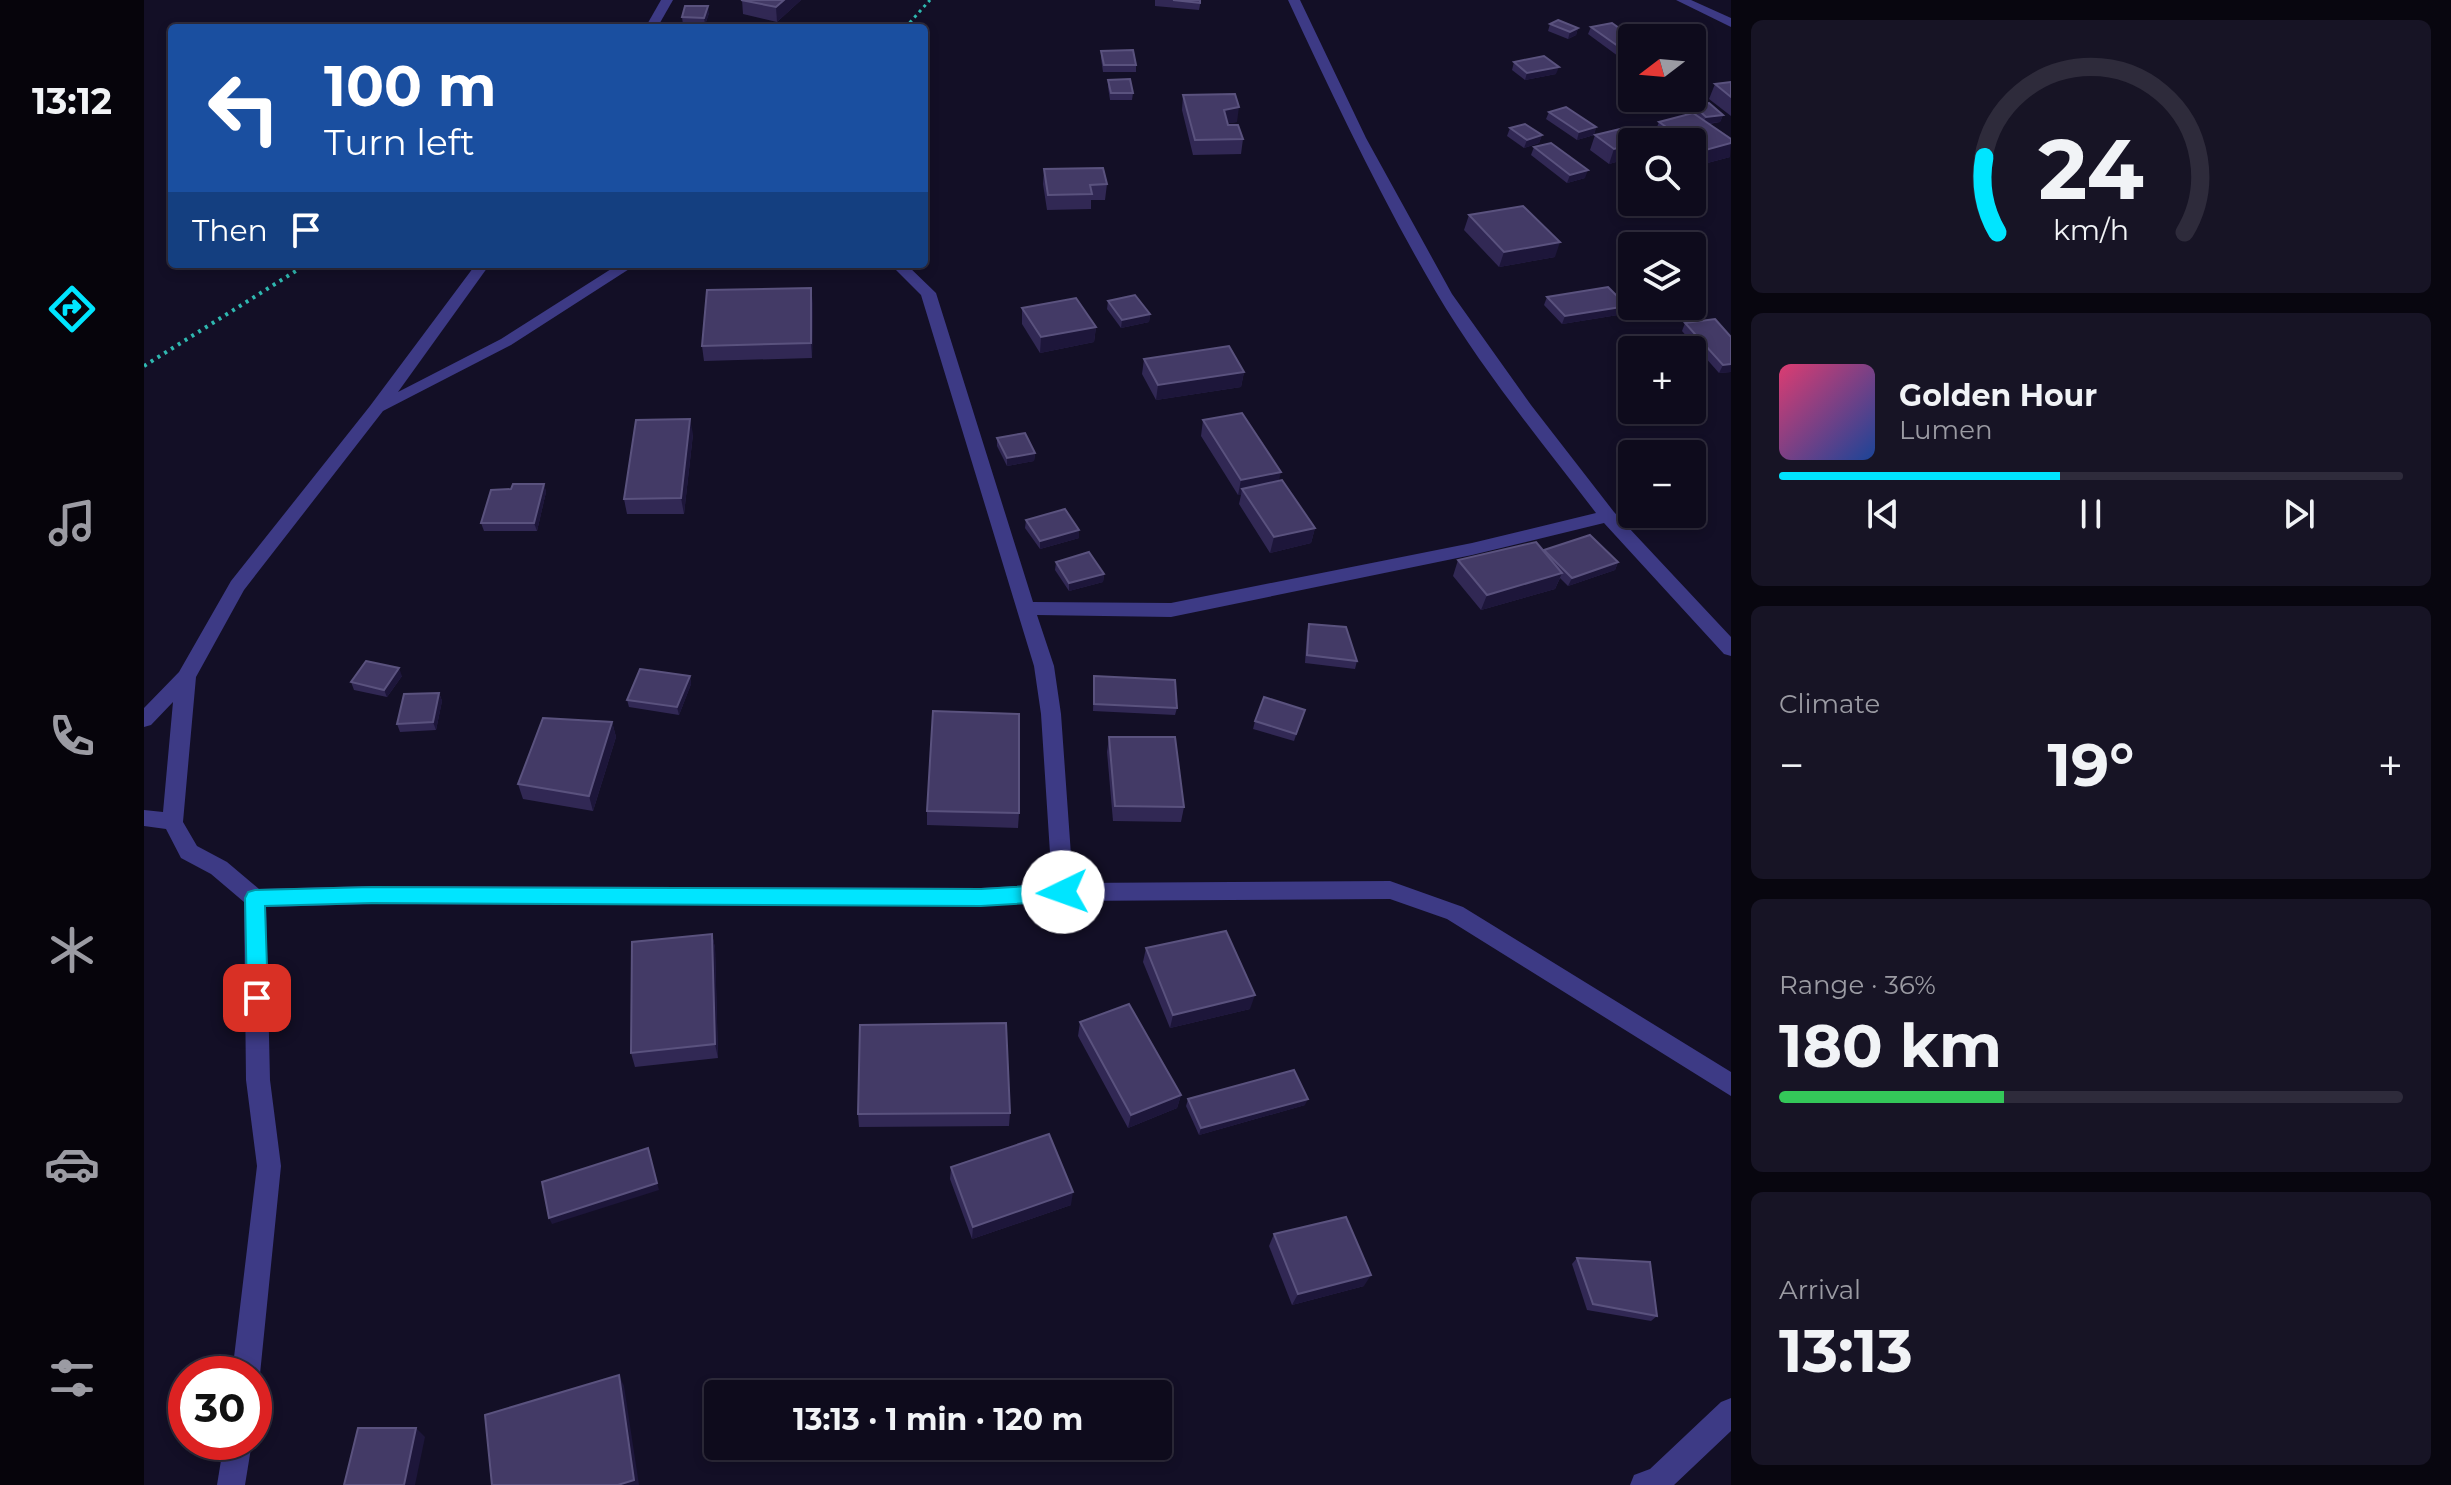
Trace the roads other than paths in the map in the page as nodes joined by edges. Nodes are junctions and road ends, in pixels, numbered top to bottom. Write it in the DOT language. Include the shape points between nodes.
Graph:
graph roads {
  1 [pos="667,0"];
  2 [pos="1294,0"];
  3 [pos="1682,0"];
  4 [pos="1731,23"];
  5 [pos="653,24"];
  6 [pos="480,268"];
  7 [pos="622,268"];
  8 [pos="901,268"];
  9 [pos="376,410"];
  10 [pos="1608,516"];
  11 [pos="1028,608"];
  12 [pos="1731,649"];
  13 [pos="186,677"];
  14 [pos="144,720"];
  15 [pos="144,818"];
  16 [pos="173,822"];
  17 [pos="1063,892"];
  18 [pos="255,898"];
  19 [pos="1731,1085"];
  20 [pos="248,1356"];
  21 [pos="1731,1412"];
  22 [pos="235,1460"];
  23 [pos="231,1485"];
  24 [pos="1644,1485"];
  1 -- 5 [label="street"];
  2 -- 10 [label="street" via="1359,138 1445,294"];
  3 -- 4 [label="street"];
  6 -- 9 [label="street"];
  7 -- 9 [label="street" via="502,344"];
  8 -- 11 [label="street" via="928,293"];
  9 -- 13 [label="street" via="237,586"];
  10 -- 11 [label="street" via="1171,610"];
  10 -- 12 [label="street"];
  11 -- 17 [label="street" via="1051,714"];
  13 -- 14 [label="street"];
  13 -- 16 [label="street"];
  15 -- 16 [label="street"];
  16 -- 18 [label="street" via="189,852 219,868"];
  17 -- 18 [label="street" via="981,897"];
  17 -- 19 [label="street" via="1390,890 1455,913"];
  18 -- 20 [label="street" via="258,1080 269,1166"];
  21 -- 24 [label="street" via="1659,1480"];
  22 -- 23 [label="street"];
}
